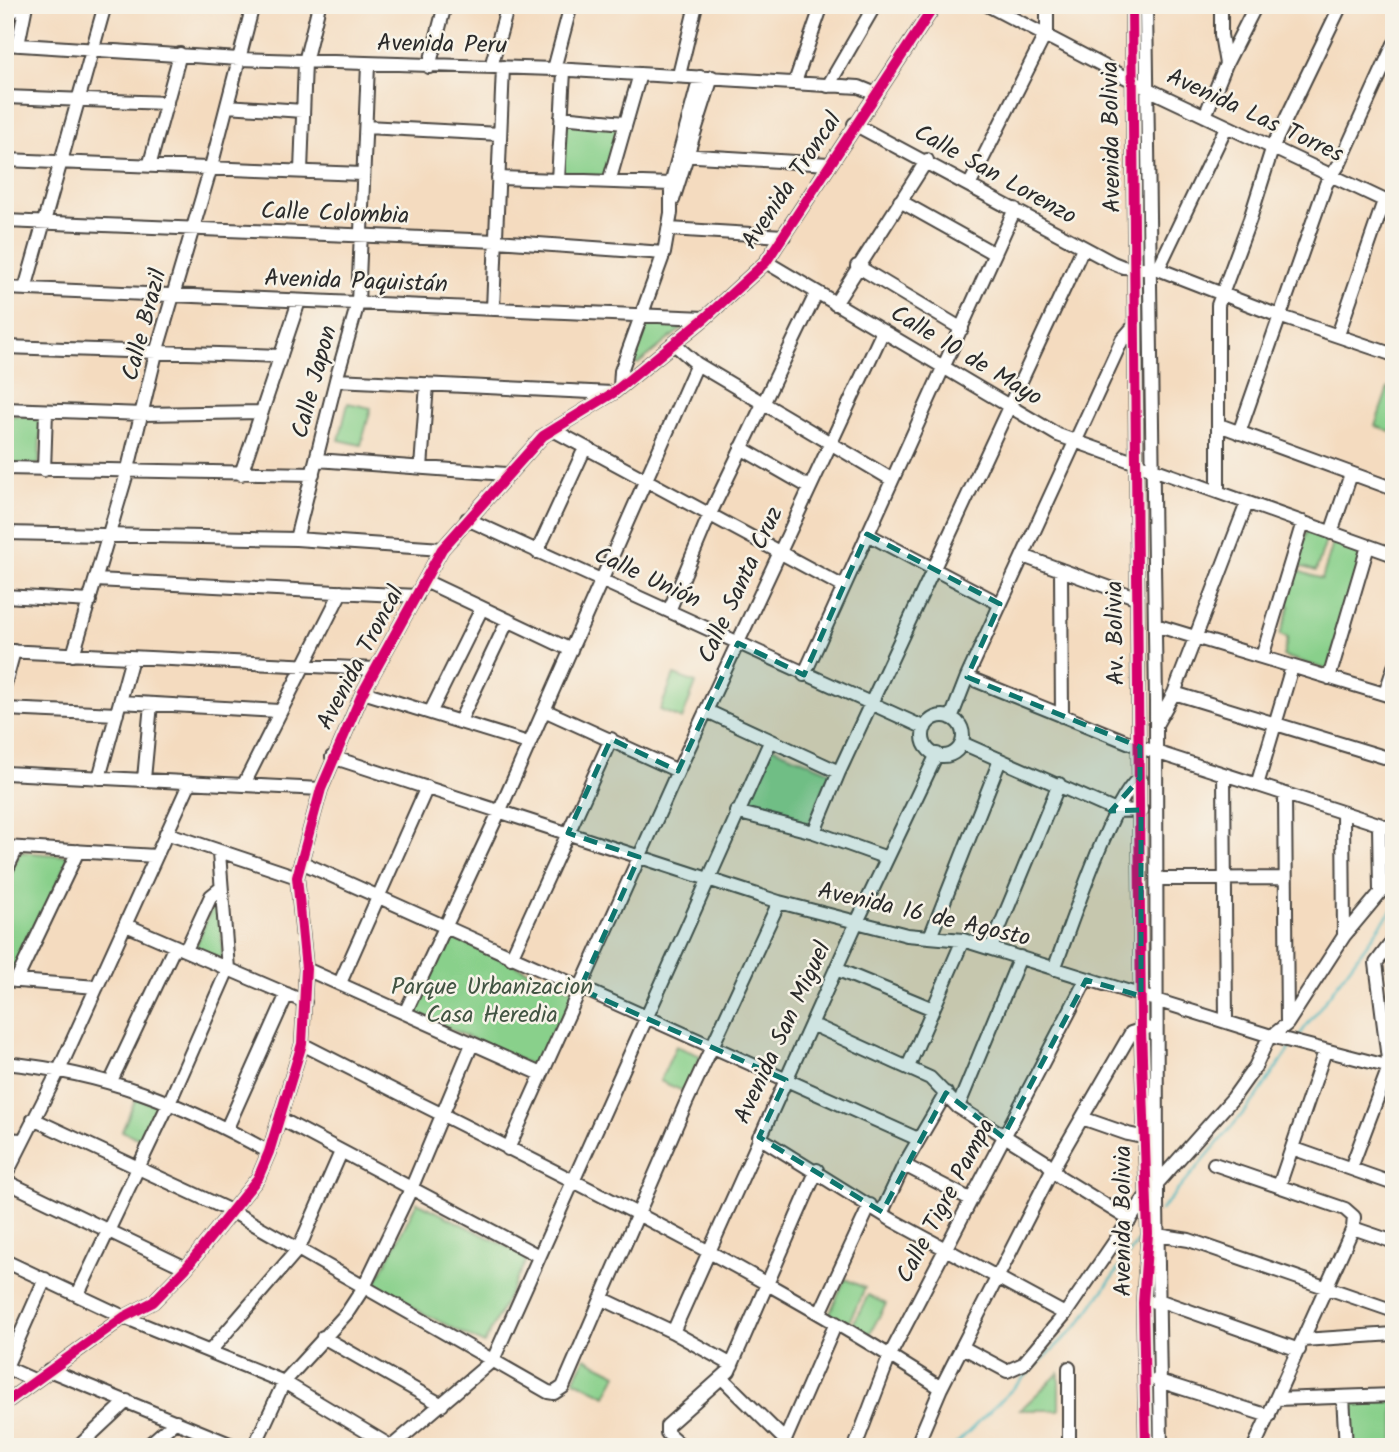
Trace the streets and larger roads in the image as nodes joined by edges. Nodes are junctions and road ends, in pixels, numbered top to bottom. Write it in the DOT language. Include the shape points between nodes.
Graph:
graph roads {
  1 [pos="20,5"];
  2 [pos="26,5"];
  3 [pos="105,5"];
  4 [pos="253,5"];
  5 [pos="319,5"];
  6 [pos="445,5"];
  7 [pos="509,5"];
  8 [pos="571,5"];
  9 [pos="696,5"];
  10 [pos="822,5"];
  11 [pos="935,5"];
  12 [pos="987,5"];
  13 [pos="1046,5"];
  14 [pos="1132,5"];
  15 [pos="1146,5"];
  16 [pos="1221,5"];
  17 [pos="1256,5"];
  18 [pos="1341,5"];
  19 [pos="875,8"];
  20 [pos="5,19"];
  21 [pos="1046,38"];
  22 [pos="12,44"];
  23 [pos="1394,44"];
  24 [pos="92,50"];
  25 [pos="180,54"];
  26 [pos="239,59"];
  27 [pos="305,62"];
  28 [pos="1390,63"];
  29 [pos="1226,64"];
  30 [pos="368,65"];
  31 [pos="429,66"];
  32 [pos="497,67"];
  33 [pos="559,70"];
  34 [pos="640,74"];
  35 [pos="679,75"];
  36 [pos="706,77"];
  37 [pos="1133,81"];
  38 [pos="794,82"];
  39 [pos="828,86"];
  40 [pos="1148,89"];
  41 [pos="876,94"];
  42 [pos="5,97"];
  43 [pos="78,100"];
  44 [pos="167,103"];
  45 [pos="227,106"];
  46 [pos="303,111"];
  47 [pos="1205,116"];
  48 [pos="561,117"];
  49 [pos="624,123"];
  50 [pos="854,124"];
  51 [pos="366,127"];
  52 [pos="1226,127"];
  53 [pos="500,134"];
  54 [pos="1273,146"];
  55 [pos="684,155"];
  56 [pos="5,160"];
  57 [pos="927,160"];
  58 [pos="59,162"];
  59 [pos="150,163"];
  60 [pos="829,164"];
  61 [pos="211,167"];
  62 [pos="301,171"];
  63 [pos="362,174"];
  64 [pos="1332,176"];
  65 [pos="498,178"];
  66 [pos="558,180"];
  67 [pos="609,182"];
  68 [pos="671,184"];
  69 [pos="970,184"];
  70 [pos="900,201"];
  71 [pos="1389,203"];
  72 [pos="670,207"];
  73 [pos="1015,209"];
  74 [pos="5,222"];
  75 [pos="43,224"];
  76 [pos="669,229"];
  77 [pos="193,230"];
  78 [pos="361,236"];
  79 [pos="784,236"];
  80 [pos="496,241"];
  81 [pos="1083,248"];
  82 [pos="664,253"];
  83 [pos="993,253"];
  84 [pos="766,262"];
  85 [pos="857,266"];
  86 [pos="1135,268"];
  87 [pos="1153,269"];
  88 [pos="5,288"];
  89 [pos="25,289"];
  90 [pos="1222,293"];
  91 [pos="816,294"];
  92 [pos="173,295"];
  93 [pos="299,301"];
  94 [pos="358,303"];
  95 [pos="835,304"];
  96 [pos="493,309"];
  97 [pos="642,316"];
  98 [pos="1279,316"];
  99 [pos="705,318"];
  100 [pos="1134,326"];
  101 [pos="962,329"];
  102 [pos="883,331"];
  103 [pos="1338,335"];
  104 [pos="674,344"];
  105 [pos="5,347"];
  106 [pos="156,353"];
  107 [pos="1394,355"];
  108 [pos="281,356"];
  109 [pos="697,364"];
  110 [pos="944,367"];
  111 [pos="336,380"];
  112 [pos="427,384"];
  113 [pos="616,390"];
  114 [pos="762,402"];
  115 [pos="1009,407"];
  116 [pos="5,410"];
  117 [pos="46,411"];
  118 [pos="262,412"];
  119 [pos="143,414"];
  120 [pos="1219,425"];
  121 [pos="553,430"];
  122 [pos="1239,432"];
  123 [pos="1075,442"];
  124 [pos="829,443"];
  125 [pos="585,448"];
  126 [pos="741,448"];
  127 [pos="317,460"];
  128 [pos="1134,461"];
  129 [pos="5,468"];
  130 [pos="421,468"];
  131 [pos="1153,468"];
  132 [pos="44,470"];
  133 [pos="127,473"];
  134 [pos="241,474"];
  135 [pos="313,474"];
  136 [pos="506,474"];
  137 [pos="1351,474"];
  138 [pos="891,479"];
  139 [pos="646,483"];
  140 [pos="809,487"];
  141 [pos="1394,489"];
  142 [pos="1218,491"];
  143 [pos="1247,503"];
  144 [pos="709,516"];
  145 [pos="467,519"];
  146 [pos="1303,522"];
  147 [pos="5,533"];
  148 [pos="1331,533"];
  149 [pos="867,534"];
  150 [pos="109,536"];
  151 [pos="296,539"];
  152 [pos="1368,546"];
  153 [pos="442,549"];
  154 [pos="537,552"];
  155 [pos="779,553"];
  156 [pos="1394,555"];
  157 [pos="1023,556"];
  158 [pos="934,567"];
  159 [pos="1061,570"];
  160 [pos="96,580"];
  161 [pos="603,580"];
  162 [pos="425,581"];
  163 [pos="842,586"];
  164 [pos="341,593"];
  165 [pos="5,596"];
  166 [pos="417,596"];
  167 [pos="1135,597"];
  168 [pos="90,601"];
  169 [pos="1000,604"];
  170 [pos="482,608"];
  171 [pos="668,611"];
  172 [pos="508,620"];
  173 [pos="1155,625"];
  174 [pos="1193,637"];
  175 [pos="738,643"];
  176 [pos="571,650"];
  177 [pos="10,651"];
  178 [pos="74,654"];
  179 [pos="1262,657"];
  180 [pos="132,658"];
  181 [pos="303,666"];
  182 [pos="1292,667"];
  183 [pos="1394,667"];
  184 [pos="375,669"];
  185 [pos="804,675"];
  186 [pos="967,677"];
  187 [pos="1329,678"];
  188 [pos="5,684"];
  189 [pos="363,692"];
  190 [pos="1174,693"];
  191 [pos="1389,696"];
  192 [pos="151,704"];
  193 [pos="871,704"];
  194 [pos="118,708"];
  195 [pos="5,709"];
  196 [pos="544,710"];
  197 [pos="279,711"];
  198 [pos="431,711"];
  199 [pos="707,711"];
  200 [pos="1062,716"];
  201 [pos="951,718"];
  202 [pos="460,720"];
  203 [pos="1157,723"];
  204 [pos="1275,724"];
  205 [pos="925,728"];
  206 [pos="611,739"];
  207 [pos="528,743"];
  208 [pos="770,743"];
  209 [pos="962,743"];
  210 [pos="1140,747"];
  211 [pos="1157,753"];
  212 [pos="937,754"];
  213 [pos="332,757"];
  214 [pos="1000,760"];
  215 [pos="1394,760"];
  216 [pos="678,771"];
  217 [pos="839,772"];
  218 [pos="5,773"];
  219 [pos="1223,774"];
  220 [pos="99,778"];
  221 [pos="1140,778"];
  222 [pos="144,779"];
  223 [pos="190,782"];
  224 [pos="244,784"];
  225 [pos="1059,785"];
  226 [pos="1257,785"];
  227 [pos="427,787"];
  228 [pos="321,789"];
  229 [pos="1285,794"];
  230 [pos="500,810"];
  231 [pos="1141,810"];
  232 [pos="1116,811"];
  233 [pos="737,812"];
  234 [pos="1343,813"];
  235 [pos="1379,824"];
  236 [pos="1394,829"];
  237 [pos="814,832"];
  238 [pos="166,833"];
  239 [pos="568,833"];
  240 [pos="11,847"];
  241 [pos="78,851"];
  242 [pos="219,852"];
  243 [pos="156,856"];
  244 [pos="639,857"];
  245 [pos="887,858"];
  246 [pos="301,862"];
  247 [pos="5,873"];
  248 [pos="1394,876"];
  249 [pos="297,877"];
  250 [pos="1223,878"];
  251 [pos="1284,878"];
  252 [pos="710,879"];
  253 [pos="1158,879"];
  254 [pos="221,888"];
  255 [pos="1380,893"];
  256 [pos="377,896"];
  257 [pos="779,902"];
  258 [pos="856,924"];
  259 [pos="126,925"];
  260 [pos="446,927"];
  261 [pos="1344,936"];
  262 [pos="930,937"];
  263 [pos="1394,939"];
  264 [pos="963,940"];
  265 [pos="180,948"];
  266 [pos="991,948"];
  267 [pos="1020,957"];
  268 [pos="511,958"];
  269 [pos="229,969"];
  270 [pos="306,969"];
  271 [pos="836,969"];
  272 [pos="1054,969"];
  273 [pos="10,980"];
  274 [pos="1086,980"];
  275 [pos="340,984"];
  276 [pos="97,987"];
  277 [pos="580,989"];
  278 [pos="287,994"];
  279 [pos="1141,996"];
  280 [pos="1158,1000"];
  281 [pos="305,1002"];
  282 [pos="933,1009"];
  283 [pos="405,1013"];
  284 [pos="645,1018"];
  285 [pos="1226,1020"];
  286 [pos="811,1024"];
  287 [pos="1287,1024"];
  288 [pos="1158,1028"];
  289 [pos="1141,1029"];
  290 [pos="1270,1036"];
  291 [pos="302,1044"];
  292 [pos="472,1044"];
  293 [pos="714,1048"];
  294 [pos="1325,1051"];
  295 [pos="5,1063"];
  296 [pos="908,1067"];
  297 [pos="1391,1067"];
  298 [pos="60,1068"];
  299 [pos="541,1074"];
  300 [pos="786,1080"];
  301 [pos="111,1081"];
  302 [pos="946,1093"];
  303 [pos="170,1101"];
  304 [pos="958,1107"];
  305 [pos="441,1115"];
  306 [pos="279,1118"];
  307 [pos="1082,1118"];
  308 [pos="33,1119"];
  309 [pos="227,1128"];
  310 [pos="759,1137"];
  311 [pos="1003,1137"];
  312 [pos="1144,1138"];
  313 [pos="1159,1138"];
  314 [pos="5,1139"];
  315 [pos="918,1139"];
  316 [pos="22,1140"];
  317 [pos="1292,1148"];
  318 [pos="508,1149"];
  319 [pos="269,1152"];
  320 [pos="341,1152"];
  321 [pos="1214,1164"];
  322 [pos="904,1165"];
  323 [pos="139,1167"];
  324 [pos="1053,1168"];
  325 [pos="1351,1168"];
  326 [pos="817,1170"];
  327 [pos="5,1179"];
  328 [pos="573,1182"];
  329 [pos="1157,1184"];
  330 [pos="1394,1184"];
  331 [pos="1279,1186"];
  332 [pos="411,1189"];
  333 [pos="970,1199"];
  334 [pos="1152,1200"];
  335 [pos="870,1205"];
  336 [pos="233,1212"];
  337 [pos="882,1212"];
  338 [pos="639,1215"];
  339 [pos="1130,1220"];
  340 [pos="1153,1227"];
  341 [pos="109,1228"];
  342 [pos="1353,1228"];
  343 [pos="1393,1241"];
  344 [pos="299,1248"];
  345 [pos="709,1250"];
  346 [pos="944,1250"];
  347 [pos="537,1255"];
  348 [pos="5,1261"];
  349 [pos="186,1268"];
  350 [pos="999,1277"];
  351 [pos="45,1279"];
  352 [pos="769,1283"];
  353 [pos="364,1287"];
  354 [pos="1327,1287"];
  355 [pos="78,1294"];
  356 [pos="603,1299"];
  357 [pos="1161,1301"];
  358 [pos="1143,1303"];
  359 [pos="1394,1311"];
  360 [pos="820,1313"];
  361 [pos="1065,1314"];
  362 [pos="124,1317"];
  363 [pos="836,1323"];
  364 [pos="673,1332"];
  365 [pos="1394,1334"];
  366 [pos="323,1337"];
  367 [pos="1301,1345"];
  368 [pos="962,1347"];
  369 [pos="211,1350"];
  370 [pos="890,1355"];
  371 [pos="493,1360"];
  372 [pos="732,1365"];
  373 [pos="5,1367"];
  374 [pos="1069,1368"];
  375 [pos="49,1370"];
  376 [pos="723,1379"];
  377 [pos="1144,1379"];
  378 [pos="34,1380"];
  379 [pos="1162,1381"];
  380 [pos="284,1382"];
  381 [pos="940,1388"];
  382 [pos="1394,1395"];
  383 [pos="1343,1396"];
  384 [pos="1276,1399"];
  385 [pos="127,1401"];
  386 [pos="5,1403"];
  387 [pos="442,1405"];
  388 [pos="1269,1416"];
  389 [pos="176,1421"];
  390 [pos="784,1443"];
  391 [pos="259,1445"];
  392 [pos="78,1447"];
  393 [pos="146,1447"];
  394 [pos="237,1447"];
  395 [pos="391,1447"];
  396 [pos="683,1447"];
  397 [pos="855,1447"];
  398 [pos="915,1447"];
  399 [pos="1069,1447"];
  400 [pos="1146,1447"];
  401 [pos="1161,1447"];
  402 [pos="1254,1447"];
  403 [pos="1346,1447"];
  1 -- 20 [label="street"];
  2 -- 22 [label="street"];
  3 -- 24 [label="street"];
  4 -- 26 [label="street, Calle Brazil"];
  5 -- 27 [label="street"];
  6 -- 31 [label="street"];
  7 -- 32 [label="street"];
  8 -- 33 [label="street"];
  9 -- 35 [label="street"];
  10 -- 38 [label="street"];
  11 -- 41 [label="street, Avenida Troncal"];
  12 -- 21 [label="street, Avenida Las Torres"];
  13 -- 21 [label="street"];
  14 -- 37 [label="street, Avenida Bolivia"];
  15 -- 40 [label="street, Avenida Bolivia"];
  16 -- 29 [label="street"];
  17 -- 29 [label="street"];
  18 -- 54 [label="street"];
  19 -- 39 [label="street"];
  21 -- 37 [label="street, Avenida Las Torres"];
  21 -- 69 [label="street"];
  22 -- 24 [label="street, Avenida Peru"];
  23 -- 28 [label="street"];
  24 -- 25 [label="street, Avenida Peru"];
  24 -- 43 [label="street"];
  25 -- 26 [label="street, Avenida Peru"];
  25 -- 44 [label="street"];
  26 -- 27 [label="street, Avenida Peru"];
  26 -- 45 [label="street, Calle Brazil"];
  27 -- 30 [label="street, Avenida Peru"];
  27 -- 46 [label="street"];
  28 -- 64 [label="street"];
  29 -- 47 [label="street"];
  30 -- 31 [label="street, Avenida Peru"];
  30 -- 51 [label="street, Calle Japon"];
  31 -- 32 [label="street, Avenida Peru"];
  32 -- 33 [label="street, Avenida Peru"];
  32 -- 53 [label="street"];
  33 -- 34 [label="street, Avenida Peru"];
  33 -- 48 [label="street"];
  34 -- 35 [label="street, Avenida Peru"];
  34 -- 49 [label="street"];
  35 -- 36 [label="street, Avenida Peru"];
  36 -- 38 [label="street, Avenida Peru"];
  36 -- 55 [label="street"];
  37 -- 40 [label="street, Avenida Las Torres"];
  37 -- 86 [label="street, Avenida Bolivia"];
  38 -- 39 [label="street, Avenida Peru"];
  39 -- 41 [label="street, Avenida Peru" via="859,87"];
  40 -- 47 [label="street, Avenida Las Torres"];
  40 -- 87 [label="street, Avenida Bolivia"];
  41 -- 50 [label="street, Avenida Troncal"];
  42 -- 43 [label="street"];
  43 -- 44 [label="street"];
  43 -- 58 [label="street"];
  44 -- 59 [label="street"];
  45 -- 46 [label="street"];
  45 -- 61 [label="street, Calle Brazil"];
  46 -- 62 [label="street"];
  47 -- 52 [label="street, Avenida Las Torres"];
  48 -- 49 [label="street"];
  48 -- 66 [label="street"];
  49 -- 67 [label="street"];
  50 -- 57 [label="street, Calle San Lorenzo"];
  50 -- 60 [label="street, Avenida Troncal"];
  51 -- 53 [label="street"];
  51 -- 63 [label="street, Calle Japon"];
  52 -- 54 [label="street, Avenida Las Torres"];
  52 -- 87 [label="street"];
  53 -- 65 [label="street"];
  54 -- 64 [label="street, Avenida Las Torres"];
  54 -- 90 [label="street"];
  55 -- 60 [label="street"];
  55 -- 68 [label="street"];
  55 -- 72 [label="street"];
  56 -- 58 [label="street"];
  57 -- 69 [label="street, Calle San Lorenzo"];
  57 -- 70 [label="street"];
  58 -- 59 [label="street"];
  58 -- 75 [label="street"];
  59 -- 61 [label="street"];
  60 -- 79 [label="street, Avenida Troncal"];
  61 -- 62 [label="street"];
  61 -- 77 [label="street, Calle Brazil"];
  62 -- 63 [label="street"];
  63 -- 78 [label="street, Calle Japon"];
  64 -- 71 [label="street, Avenida Las Torres"];
  64 -- 98 [label="street"];
  65 -- 66 [label="street"];
  65 -- 80 [label="street"];
  66 -- 67 [label="street"];
  67 -- 68 [label="street"];
  68 -- 72 [label="street"];
  69 -- 73 [label="street, Calle San Lorenzo"];
  70 -- 83 [label="street"];
  70 -- 85 [label="street"];
  71 -- 103 [label="street"];
  72 -- 76 [label="street"];
  73 -- 81 [label="street, Calle San Lorenzo"];
  73 -- 83 [label="street"];
  74 -- 75 [label="street, Calle Colombia"];
  75 -- 77 [label="street, Calle Colombia"];
  75 -- 89 [label="street"];
  76 -- 79 [label="street"];
  76 -- 82 [label="street"];
  77 -- 78 [label="street, Calle Colombia"];
  77 -- 92 [label="street, Calle Brazil"];
  78 -- 80 [label="street, Calle Colombia"];
  78 -- 94 [label="street, Calle Japon"];
  79 -- 84 [label="street, Avenida Troncal"];
  80 -- 82 [label="street, Calle Colombia"];
  80 -- 96 [label="street"];
  81 -- 86 [label="street, Calle San Lorenzo"];
  81 -- 115 [label="street"];
  82 -- 97 [label="street"];
  83 -- 101 [label="street"];
  84 -- 91 [label="street, Calle 10 de Mayo"];
  84 -- 99 [label="street, Avenida Troncal"];
  85 -- 95 [label="street"];
  85 -- 101 [label="street"];
  86 -- 87 [label="street, Calle San Lorenzo"];
  86 -- 100 [label="street, Av. Bolivia"];
  87 -- 90 [label="street, Calle San Lorenzo"];
  87 -- 131 [label="street, Av. Bolivia"];
  88 -- 89 [label="street, Avenida Paquistán"];
  89 -- 92 [label="street, Avenida Paquistán"];
  90 -- 98 [label="street, Calle San Lorenzo"];
  90 -- 120 [label="street" via="1216,323"];
  91 -- 95 [label="street, Calle 10 de Mayo"];
  91 -- 114 [label="street"];
  92 -- 93 [label="street, Avenida Paquistán"];
  92 -- 106 [label="street, Calle Brazil"];
  93 -- 94 [label="street, Avenida Paquistán"];
  93 -- 108 [label="street"];
  94 -- 96 [label="street, Avenida Paquistán"];
  94 -- 111 [label="street, Calle Japon"];
  95 -- 102 [label="street, Calle 10 de Mayo"];
  96 -- 97 [label="street, Avenida Paquistán"];
  97 -- 99 [label="street, Avenida Paquistán"];
  97 -- 113 [label="street"];
  98 -- 103 [label="street, Calle San Lorenzo"];
  98 -- 122 [label="street"];
  99 -- 104 [label="street, Avenida Troncal"];
  100 -- 123 [label="street" via="1122,341"];
  100 -- 128 [label="street, Av. Bolivia"];
  101 -- 110 [label="street"];
  102 -- 110 [label="street, Calle 10 de Mayo"];
  102 -- 124 [label="street, Calle Santa Cruz"];
  103 -- 107 [label="street, Calle San Lorenzo"];
  104 -- 109 [label="street"];
  104 -- 113 [label="street, Avenida Troncal"];
  105 -- 106 [label="street"];
  106 -- 108 [label="street"];
  106 -- 119 [label="street, Calle Brazil"];
  108 -- 118 [label="street"];
  109 -- 114 [label="street"];
  109 -- 139 [label="street"];
  110 -- 115 [label="street, Calle 10 de Mayo"];
  110 -- 138 [label="street"];
  111 -- 112 [label="street"];
  111 -- 127 [label="street, Calle Japon"];
  112 -- 113 [label="street"];
  112 -- 130 [label="street"];
  113 -- 121 [label="street, Avenida Troncal"];
  114 -- 124 [label="street"];
  114 -- 126 [label="street"];
  115 -- 123 [label="street, Calle 10 de Mayo"];
  115 -- 158 [label="street"];
  116 -- 117 [label="street"];
  117 -- 119 [label="street"];
  117 -- 132 [label="street"];
  118 -- 119 [label="street"];
  118 -- 134 [label="street"];
  119 -- 133 [label="street, Calle Brazil"];
  120 -- 122 [label="street"];
  120 -- 142 [label="street"];
  121 -- 125 [label="street"];
  121 -- 136 [label="street, Avenida Troncal"];
  122 -- 137 [label="street"];
  123 -- 128 [label="street, Calle 10 de Mayo"];
  123 -- 157 [label="street"];
  124 -- 138 [label="street"];
  124 -- 140 [label="street, Calle Santa Cruz"];
  125 -- 139 [label="street"];
  125 -- 154 [label="street"];
  126 -- 140 [label="street"];
  126 -- 144 [label="street"];
  127 -- 130 [label="street"];
  127 -- 135 [label="street, Calle Japon"];
  128 -- 131 [label="street, Calle 10 de Mayo"];
  128 -- 167 [label="street, Av. Bolivia"];
  129 -- 132 [label="street"];
  130 -- 136 [label="street"];
  131 -- 142 [label="street"];
  131 -- 173 [label="street, Av. Bolivia"];
  132 -- 133 [label="street"];
  133 -- 134 [label="street"];
  133 -- 150 [label="street, Calle Brazil"];
  134 -- 135 [label="street"];
  135 -- 151 [label="street, Calle Japon"];
  136 -- 145 [label="street, Avenida Troncal"];
  137 -- 141 [label="street"];
  137 -- 148 [label="street"];
  138 -- 149 [label="street"];
  139 -- 144 [label="street"];
  139 -- 161 [label="street"];
  140 -- 155 [label="street, Calle Santa Cruz"];
  142 -- 143 [label="street"];
  143 -- 146 [label="street"];
  143 -- 174 [label="street"];
  144 -- 155 [label="street"];
  144 -- 171 [label="street"];
  145 -- 153 [label="street, Avenida Troncal"];
  145 -- 154 [label="street, Calle Unión"];
  146 -- 148 [label="street"];
  146 -- 179 [label="street"];
  147 -- 150 [label="street"];
  148 -- 152 [label="street"];
  149 -- 158 [label="street"];
  149 -- 163 [label="street"];
  150 -- 151 [label="street"];
  150 -- 160 [label="street, Calle Brazil"];
  151 -- 153 [label="street"];
  152 -- 156 [label="street"];
  152 -- 187 [label="street"];
  153 -- 162 [label="street, Avenida Troncal"];
  154 -- 161 [label="street, Calle Unión"];
  155 -- 163 [label="street"];
  155 -- 175 [label="street, Calle Santa Cruz"];
  157 -- 159 [label="street"];
  157 -- 169 [label="street"];
  158 -- 169 [label="street"];
  158 -- 193 [label="street"];
  159 -- 167 [label="street"];
  159 -- 200 [label="street"];
  160 -- 164 [label="street"];
  160 -- 168 [label="street, Calle Brazil"];
  161 -- 171 [label="street, Calle Unión"];
  161 -- 176 [label="street"];
  162 -- 166 [label="street, Avenida Troncal"];
  162 -- 170 [label="street"];
  163 -- 185 [label="street"];
  164 -- 166 [label="street"];
  164 -- 181 [label="street"];
  165 -- 168 [label="street"];
  166 -- 184 [label="street, Avenida Troncal"];
  167 -- 210 [label="street, Av. Bolivia"];
  168 -- 178 [label="street, Calle Brazil"];
  169 -- 186 [label="street"];
  170 -- 172 [label="street"];
  170 -- 198 [label="street"];
  171 -- 175 [label="street, Calle Unión"];
  172 -- 176 [label="street"];
  172 -- 202 [label="street"];
  173 -- 174 [label="street"];
  173 -- 203 [label="street, Av. Bolivia"];
  174 -- 179 [label="street"];
  174 -- 190 [label="street"];
  175 -- 185 [label="street, Calle Unión"];
  175 -- 199 [label="street, Calle Santa Cruz"];
  176 -- 196 [label="street"];
  177 -- 178 [label="street"];
  177 -- 188 [label="street"];
  178 -- 180 [label="street"];
  179 -- 182 [label="street"];
  180 -- 181 [label="street"];
  180 -- 194 [label="street"];
  181 -- 184 [label="street"];
  181 -- 197 [label="street"];
  182 -- 187 [label="street"];
  182 -- 204 [label="street"];
  183 -- 191 [label="street"];
  184 -- 189 [label="street, Avenida Troncal"];
  185 -- 193 [label="street, Calle Unión"];
  186 -- 200 [label="street"];
  186 -- 201 [label="street"];
  187 -- 191 [label="street"];
  189 -- 198 [label="street"];
  189 -- 213 [label="street, Avenida Troncal"];
  190 -- 203 [label="street"];
  190 -- 204 [label="street"];
  192 -- 194 [label="street"];
  192 -- 197 [label="street"];
  192 -- 222 [label="street"];
  193 -- 205 [label="street, Calle Unión"];
  193 -- 217 [label="street"];
  194 -- 195 [label="street"];
  194 -- 220 [label="street"];
  196 -- 206 [label="street"];
  196 -- 207 [label="street"];
  197 -- 224 [label="street"];
  198 -- 202 [label="street"];
  199 -- 208 [label="street"];
  199 -- 216 [label="street, Calle Santa Cruz"];
  200 -- 210 [label="street"];
  201 -- 205 [label="street" via="933,719"];
  201 -- 209 [label="street" via="960,726"];
  202 -- 207 [label="street"];
  203 -- 211 [label="street, Av. Bolivia"];
  204 -- 215 [label="street"];
  204 -- 226 [label="street"];
  205 -- 212 [label="street" via="924,741"];
  206 -- 216 [label="street"];
  206 -- 239 [label="street"];
  207 -- 230 [label="street"];
  208 -- 217 [label="street"];
  208 -- 233 [label="street"];
  209 -- 212 [label="street" via="949,755"];
  209 -- 214 [label="street"];
  210 -- 211 [label="street"];
  210 -- 221 [label="street, Av. Bolivia"];
  211 -- 219 [label="street"];
  211 -- 253 [label="street, Av. Bolivia"];
  212 -- 245 [label="street, Avenida San Miguel"];
  213 -- 227 [label="street, Avenida 16 de Agosto"];
  213 -- 228 [label="street, Avenida Troncal"];
  214 -- 225 [label="street"];
  214 -- 262 [label="street"];
  216 -- 244 [label="street, Calle Santa Cruz"];
  217 -- 237 [label="street"];
  218 -- 220 [label="street"];
  219 -- 226 [label="street"];
  219 -- 250 [label="street"];
  220 -- 222 [label="street"];
  221 -- 231 [label="street, Av. Bolivia"];
  221 -- 232 [label="street" via="1130,784"];
  222 -- 223 [label="street"];
  223 -- 224 [label="street"];
  223 -- 238 [label="street"];
  224 -- 228 [label="street"];
  225 -- 232 [label="street"];
  225 -- 266 [label="street"];
  226 -- 229 [label="street"];
  227 -- 230 [label="street, Avenida 16 de Agosto"];
  227 -- 256 [label="street"];
  228 -- 246 [label="street, Avenida Troncal"];
  229 -- 234 [label="street"];
  229 -- 251 [label="street"];
  230 -- 239 [label="street, Avenida 16 de Agosto"];
  230 -- 260 [label="street"];
  231 -- 232 [label="street"];
  231 -- 279 [label="street, Av. Bolivia"];
  232 -- 272 [label="street"];
  233 -- 237 [label="street"];
  233 -- 252 [label="street"];
  234 -- 235 [label="street"];
  234 -- 261 [label="street"];
  235 -- 236 [label="street"];
  235 -- 255 [label="street"];
  237 -- 245 [label="street"];
  238 -- 242 [label="street"];
  238 -- 243 [label="street"];
  239 -- 244 [label="street, Avenida 16 de Agosto"];
  239 -- 268 [label="street"];
  240 -- 241 [label="street"];
  240 -- 247 [label="street"];
  241 -- 243 [label="street"];
  241 -- 273 [label="street"];
  242 -- 249 [label="street"];
  242 -- 254 [label="street"];
  243 -- 259 [label="street"];
  244 -- 252 [label="street, Avenida 16 de Agosto"];
  244 -- 277 [label="street, Calle Santa Cruz"];
  245 -- 258 [label="street, Avenida San Miguel"];
  246 -- 249 [label="street, Avenida Troncal"];
  246 -- 256 [label="street"];
  248 -- 255 [label="street"];
  249 -- 270 [label="street, Avenida Troncal"];
  250 -- 251 [label="street"];
  250 -- 253 [label="street"];
  250 -- 285 [label="street"];
  251 -- 287 [label="street"];
  252 -- 257 [label="street, Avenida 16 de Agosto"];
  252 -- 284 [label="street"];
  253 -- 280 [label="street, Av. Bolivia"];
  254 -- 265 [label="street" via="211,896"];
  254 -- 269 [label="street"];
  255 -- 261 [label="street"];
  256 -- 260 [label="street"];
  256 -- 275 [label="street"];
  257 -- 258 [label="street, Avenida 16 de Agosto"];
  257 -- 293 [label="street"];
  258 -- 262 [label="street, Avenida 16 de Agosto"];
  258 -- 271 [label="street, Avenida San Miguel"];
  259 -- 265 [label="street"];
  259 -- 276 [label="street"];
  260 -- 268 [label="street"];
  260 -- 283 [label="street"];
  261 -- 287 [label="street"];
  262 -- 264 [label="street, Avenida 16 de Agosto"];
  263 -- 297 [label="street" via="1376,963"];
  264 -- 266 [label="street, Avenida 16 de Agosto"];
  264 -- 282 [label="street"];
  265 -- 269 [label="street"];
  265 -- 301 [label="street"];
  266 -- 267 [label="street, Avenida 16 de Agosto"];
  267 -- 272 [label="street, Avenida 16 de Agosto"];
  267 -- 304 [label="street"];
  268 -- 277 [label="street"];
  269 -- 278 [label="street"];
  269 -- 303 [label="street"];
  270 -- 275 [label="street"];
  270 -- 281 [label="street, Avenida Troncal"];
  271 -- 282 [label="street"];
  271 -- 286 [label="street, Avenida San Miguel"];
  272 -- 274 [label="street, Avenida 16 de Agosto"];
  273 -- 276 [label="street"];
  274 -- 279 [label="street, Avenida 16 de Agosto"];
  274 -- 311 [label="street, Calle Tigre Pampa"];
  275 -- 283 [label="street"];
  276 -- 298 [label="street"];
  277 -- 284 [label="street"];
  277 -- 299 [label="street, Calle Santa Cruz"];
  278 -- 281 [label="street"];
  278 -- 309 [label="street"];
  279 -- 280 [label="street, Avenida 16 de Agosto"];
  279 -- 289 [label="street, Avenida Bolivia"];
  280 -- 285 [label="street, Avenida 16 de Agosto"];
  280 -- 288 [label="street, Av. Bolivia"];
  281 -- 291 [label="street, Avenida Troncal"];
  282 -- 296 [label="street"];
  283 -- 292 [label="street"];
  284 -- 293 [label="street"];
  284 -- 328 [label="street"];
  285 -- 290 [label="street, Avenida 16 de Agosto"];
  286 -- 296 [label="street"];
  286 -- 300 [label="street, Avenida San Miguel"];
  287 -- 290 [label="street"];
  288 -- 289 [label="street"];
  288 -- 313 [label="street, Av. Bolivia"];
  289 -- 307 [label="street" via="1131,1033"];
  289 -- 312 [label="street, Avenida Bolivia"];
  290 -- 294 [label="street, Avenida 16 de Agosto"];
  290 -- 329 [label="street" via="1233,1098"];
  291 -- 305 [label="street"];
  291 -- 306 [label="street, Avenida Troncal"];
  292 -- 299 [label="street"];
  292 -- 305 [label="street"];
  293 -- 300 [label="street"];
  293 -- 338 [label="street"];
  294 -- 297 [label="street, Avenida 16 de Agosto"];
  294 -- 317 [label="street"];
  295 -- 298 [label="street"];
  296 -- 302 [label="street"];
  297 -- 325 [label="street"];
  298 -- 301 [label="street"];
  298 -- 308 [label="street"];
  299 -- 318 [label="street, Calle Santa Cruz"];
  300 -- 310 [label="street, Avenida San Miguel"];
  300 -- 315 [label="street"];
  301 -- 303 [label="street"];
  302 -- 304 [label="street"];
  302 -- 315 [label="street"];
  303 -- 309 [label="street"];
  303 -- 323 [label="street"];
  304 -- 311 [label="street"];
  305 -- 318 [label="street"];
  305 -- 332 [label="street"];
  306 -- 319 [label="street, Avenida Troncal"];
  306 -- 320 [label="street"];
  307 -- 312 [label="street"];
  307 -- 324 [label="street"];
  308 -- 316 [label="street"];
  308 -- 323 [label="street"];
  309 -- 319 [label="street"];
  310 -- 326 [label="street"];
  310 -- 345 [label="street, Avenida San Miguel"];
  311 -- 324 [label="street"];
  311 -- 333 [label="street, Calle Tigre Pampa"];
  312 -- 313 [label="street"];
  312 -- 334 [label="street, Avenida Bolivia"];
  313 -- 329 [label="street, Av. Bolivia"];
  314 -- 316 [label="street"];
  315 -- 322 [label="street"];
  316 -- 327 [label="street"];
  317 -- 325 [label="street"];
  317 -- 331 [label="street"];
  318 -- 328 [label="street"];
  319 -- 336 [label="street, Avenida Troncal" via="258,1178"];
  320 -- 332 [label="street"];
  320 -- 344 [label="street"];
  321 -- 331 [label="street"];
  322 -- 333 [label="street"];
  322 -- 337 [label="street"];
  323 -- 336 [label="street"];
  323 -- 341 [label="street"];
  324 -- 339 [label="street" via="1060,1177"];
  324 -- 350 [label="street"];
  325 -- 330 [label="street"];
  326 -- 335 [label="street"];
  326 -- 352 [label="street"];
  327 -- 341 [label="street"];
  328 -- 338 [label="street"];
  328 -- 347 [label="street"];
  329 -- 334 [label="street, Av. Bolivia"];
  331 -- 342 [label="street" via="1350,1212"];
  332 -- 347 [label="street"];
  332 -- 353 [label="street"];
  333 -- 346 [label="street, Calle Tigre Pampa"];
  334 -- 339 [label="street"];
  334 -- 340 [label="street"];
  335 -- 337 [label="street"];
  335 -- 360 [label="street"];
  336 -- 344 [label="street"];
  336 -- 349 [label="street, Avenida Troncal"];
  337 -- 346 [label="street"];
  338 -- 345 [label="street"];
  338 -- 356 [label="street"];
  339 -- 361 [label="street"];
  340 -- 354 [label="street"];
  340 -- 357 [label="street, Avenida Bolivia"];
  340 -- 358 [label="street, Avenida Bolivia"];
  341 -- 349 [label="street"];
  341 -- 355 [label="street"];
  342 -- 343 [label="street"];
  342 -- 354 [label="street"];
  344 -- 353 [label="street"];
  344 -- 369 [label="street"];
  345 -- 352 [label="street"];
  345 -- 364 [label="street, Avenida San Miguel"];
  346 -- 350 [label="street"];
  346 -- 370 [label="street, Calle Tigre Pampa"];
  347 -- 371 [label="street"];
  348 -- 351 [label="street"];
  349 -- 362 [label="street, Avenida Troncal" via="153,1301"];
  350 -- 361 [label="street"];
  350 -- 368 [label="street"];
  351 -- 355 [label="street"];
  351 -- 373 [label="street"];
  352 -- 360 [label="street"];
  352 -- 372 [label="street"];
  353 -- 366 [label="street"];
  353 -- 371 [label="street"];
  354 -- 359 [label="street"];
  354 -- 367 [label="street"];
  355 -- 362 [label="street"];
  356 -- 364 [label="street"];
  356 -- 371 [label="street" via="559,1391 548,1392"];
  357 -- 358 [label="street"];
  357 -- 367 [label="street"];
  357 -- 379 [label="street, Avenida Bolivia"];
  358 -- 377 [label="street, Avenida Bolivia"];
  360 -- 363 [label="street"];
  361 -- 368 [label="street" via="1013,1371"];
  362 -- 369 [label="street"];
  362 -- 375 [label="street, Avenida Troncal"];
  363 -- 370 [label="street"];
  363 -- 390 [label="street"];
  364 -- 372 [label="street"];
  365 -- 367 [label="street"];
  366 -- 380 [label="street"];
  366 -- 387 [label="street"];
  367 -- 384 [label="street"];
  368 -- 381 [label="street"];
  369 -- 380 [label="street"];
  370 -- 381 [label="street"];
  370 -- 397 [label="street, Calle Tigre Pampa"];
  371 -- 387 [label="street"];
  372 -- 376 [label="street"];
  373 -- 378 [label="street"];
  374 -- 399 [label="street"];
  375 -- 378 [label="street, Avenida Troncal"];
  375 -- 385 [label="street"];
  376 -- 390 [label="street"];
  376 -- 396 [label="street" via="667,1426 667,1433"];
  377 -- 379 [label="street"];
  377 -- 400 [label="street, Avenida Bolivia"];
  378 -- 386 [label="street, Avenida Troncal"];
  379 -- 388 [label="street"];
  379 -- 401 [label="street, Avenida Bolivia"];
  380 -- 391 [label="street"];
  380 -- 395 [label="street"];
  381 -- 398 [label="street"];
  382 -- 383 [label="street"];
  383 -- 384 [label="street"];
  383 -- 403 [label="street"];
  384 -- 388 [label="street"];
  385 -- 389 [label="street"];
  385 -- 392 [label="street"];
  387 -- 395 [label="street"];
  388 -- 402 [label="street"];
  389 -- 393 [label="street"];
  389 -- 394 [label="street"];
}
